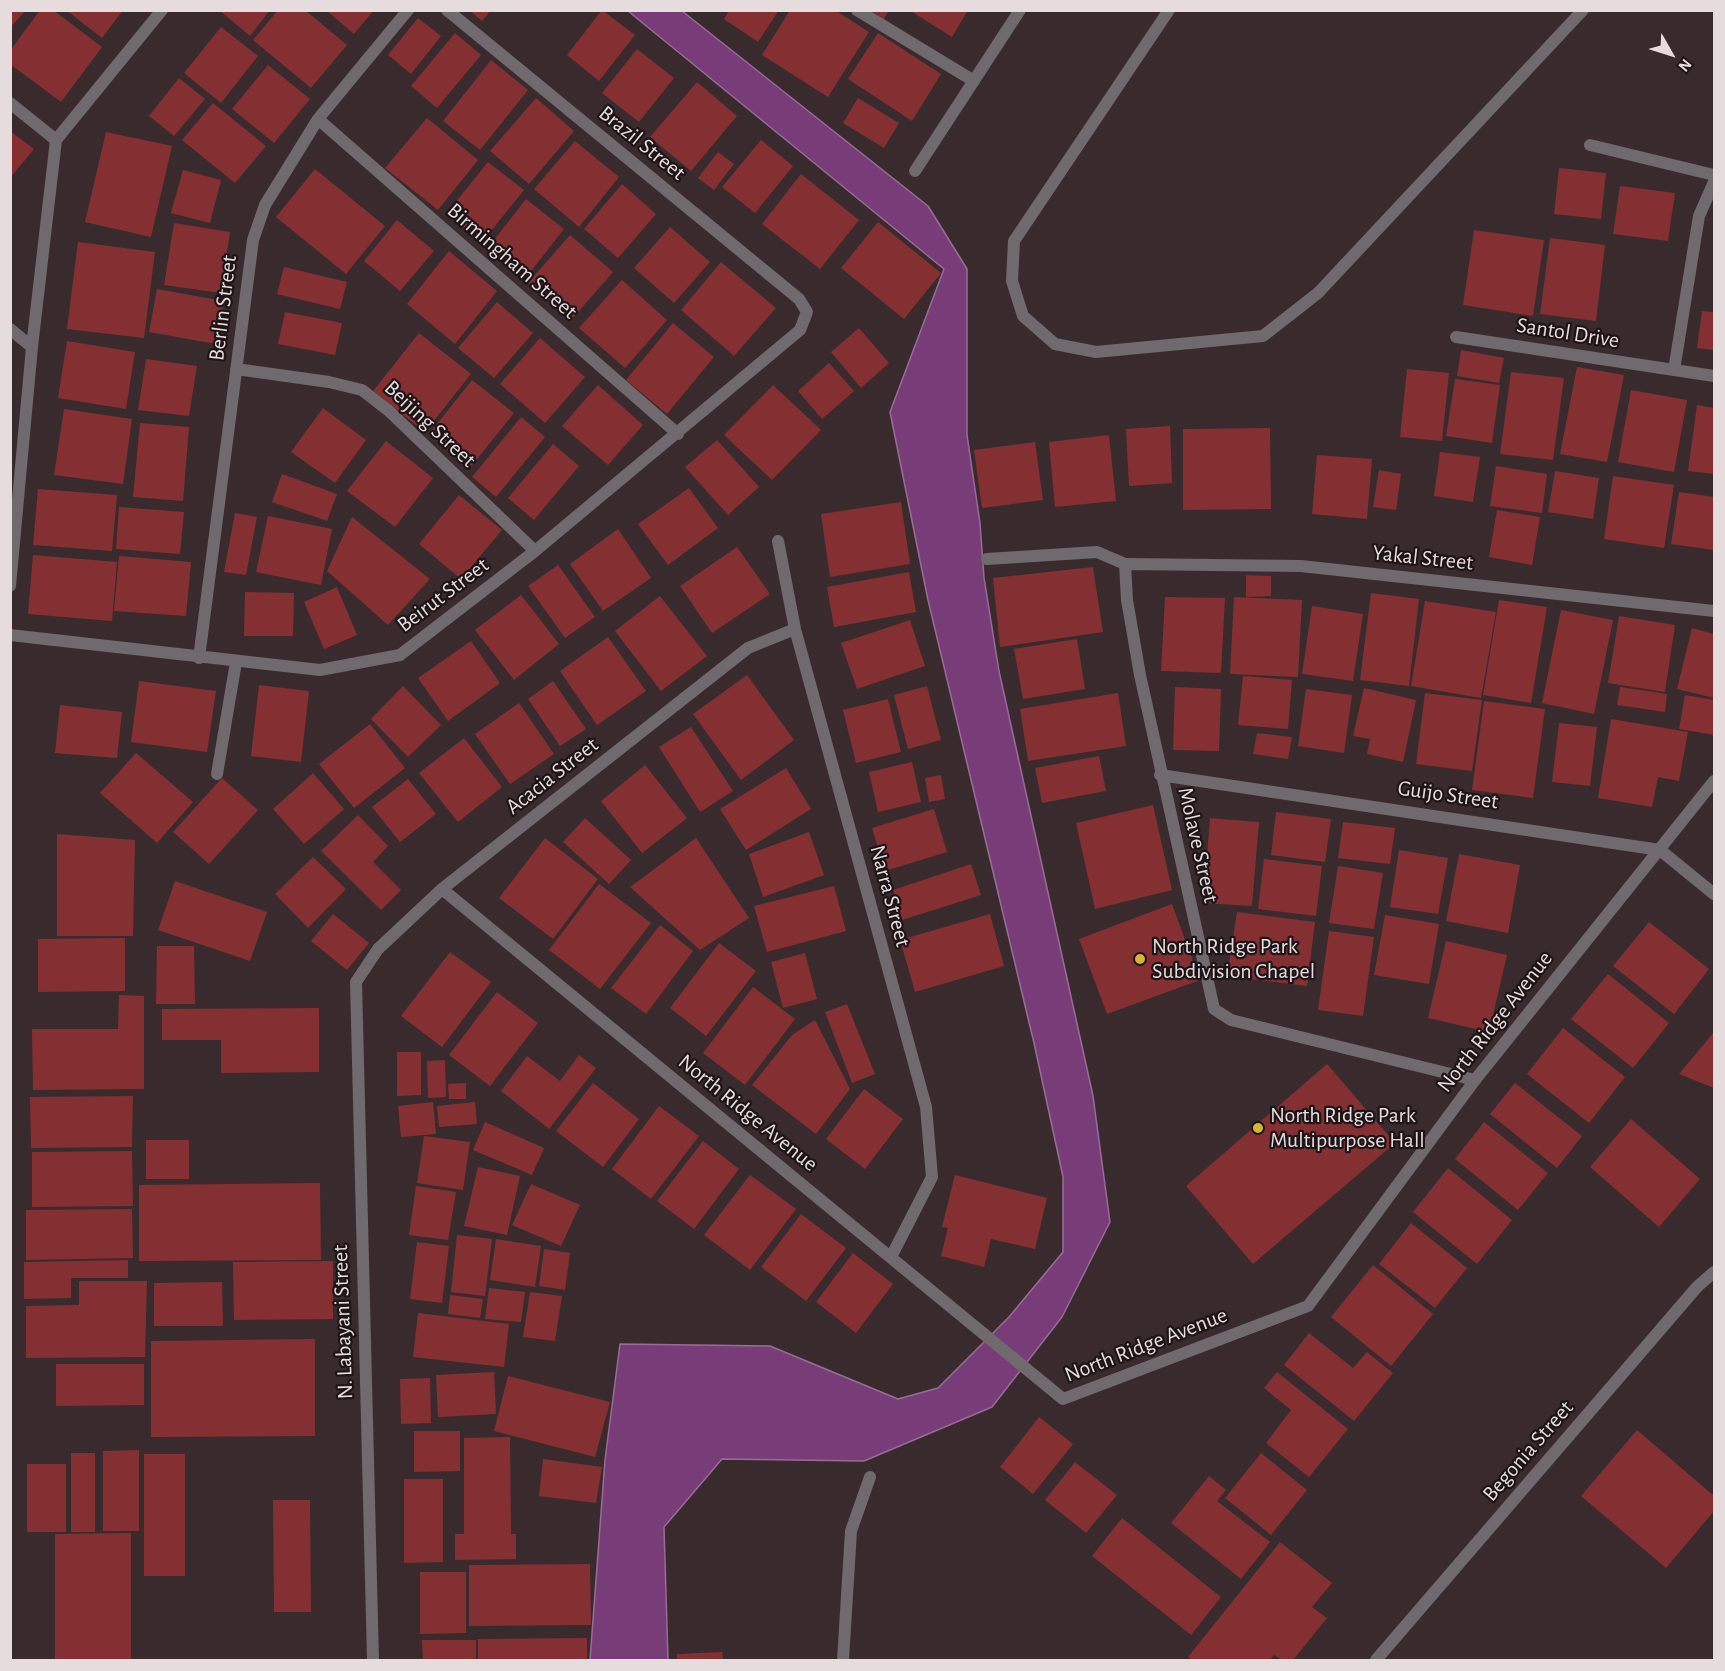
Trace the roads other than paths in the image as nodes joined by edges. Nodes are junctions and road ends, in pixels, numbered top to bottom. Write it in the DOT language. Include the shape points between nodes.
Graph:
graph roads {
  1 [pos="162,10"];
  2 [pos="408,10"];
  3 [pos="447,10"];
  4 [pos="857,10"];
  5 [pos="1020,10"];
  6 [pos="1169,10"];
  7 [pos="1583,10"];
  8 [pos="974,81"];
  9 [pos="10,103"];
  10 [pos="318,119"];
  11 [pos="56,140"];
  12 [pos="1590,145"];
  13 [pos="915,171"];
  14 [pos="1714,175"];
  15 [pos="1714,182"];
  16 [pos="807,312"];
  17 [pos="10,329"];
  18 [pos="1456,337"];
  19 [pos="32,346"];
  20 [pos="236,369"];
  21 [pos="1674,370"];
  22 [pos="1714,376"];
  23 [pos="678,434"];
  24 [pos="778,541"];
  25 [pos="534,551"];
  26 [pos="987,559"];
  27 [pos="1125,564"];
  28 [pos="11,568"];
  29 [pos="10,586"];
  30 [pos="1714,611"];
  31 [pos="795,629"];
  32 [pos="10,635"];
  33 [pos="199,658"];
  34 [pos="236,662"];
  35 [pos="217,774"];
  36 [pos="1160,775"];
  37 [pos="1714,781"];
  38 [pos="1660,850"];
  39 [pos="442,889"];
  40 [pos="1714,894"];
  41 [pos="356,982"];
  42 [pos="1475,1080"];
  43 [pos="891,1257"];
  44 [pos="1714,1272"];
  45 [pos="870,1477"];
  46 [pos="373,1660"];
  47 [pos="843,1660"];
  48 [pos="1376,1660"];
  1 -- 11 [label="street"];
  2 -- 10 [label="street, Berlin Street"];
  3 -- 16 [label="street, Brazil Street" via="799,299"];
  4 -- 8 [label="street"];
  5 -- 8 [label="street"];
  6 -- 7 [label="street" via="1014,241 1012,281 1023,316 1055,344 1096,352 1263,336 1318,293"];
  8 -- 13 [label="street"];
  9 -- 11 [label="street"];
  10 -- 20 [label="street, Berlin Street" via="265,205 253,240"];
  10 -- 23 [label="street, Birmingham Street"];
  11 -- 19 [label="street"];
  12 -- 14 [label="street"];
  15 -- 21 [label="street" via="1699,216"];
  16 -- 23 [label="street, Beirut Street" via="800,330"];
  17 -- 19 [label="street"];
  18 -- 21 [label="street, Santol Drive"];
  19 -- 28 [label="street"];
  20 -- 25 [label="street, Beijing Street" via="362,390 389,411"];
  20 -- 33 [label="street, Berlin Street"];
  21 -- 22 [label="street, Santol Drive"];
  23 -- 25 [label="street, Beirut Street"];
  24 -- 31 [label="street, Narra Street"];
  25 -- 34 [label="street, Beirut Street" via="400,655 320,670"];
  26 -- 27 [label="street" via="1097,552"];
  27 -- 30 [label="street, Yakal Street" via="1301,566"];
  27 -- 36 [label="street, Molave Street" via="1126,600"];
  28 -- 29 [label="street"];
  31 -- 39 [label="street, Acacia Street" via="748,648"];
  31 -- 43 [label="street, Narra Street" via="926,1107 932,1177"];
  32 -- 33 [label="street, Beirut Street"];
  33 -- 34 [label="street, Beirut Street"];
  34 -- 35 [label="street"];
  36 -- 38 [label="street, Guijo Street"];
  36 -- 42 [label="street, Molave Street" via="1214,1009 1231,1020"];
  37 -- 38 [label="street, North Ridge Avenue"];
  38 -- 40 [label="street"];
  38 -- 42 [label="street, North Ridge Avenue"];
  39 -- 41 [label="street, Acacia Street" via="378,949"];
  39 -- 43 [label="street, North Ridge Avenue"];
  41 -- 46 [label="street, N. Labayani Street"];
  42 -- 43 [label="street, North Ridge Avenue" via="1308,1306 1063,1399"];
  44 -- 48 [label="street, Begonia Street"];
  45 -- 47 [label="street" via="851,1531"];
}
